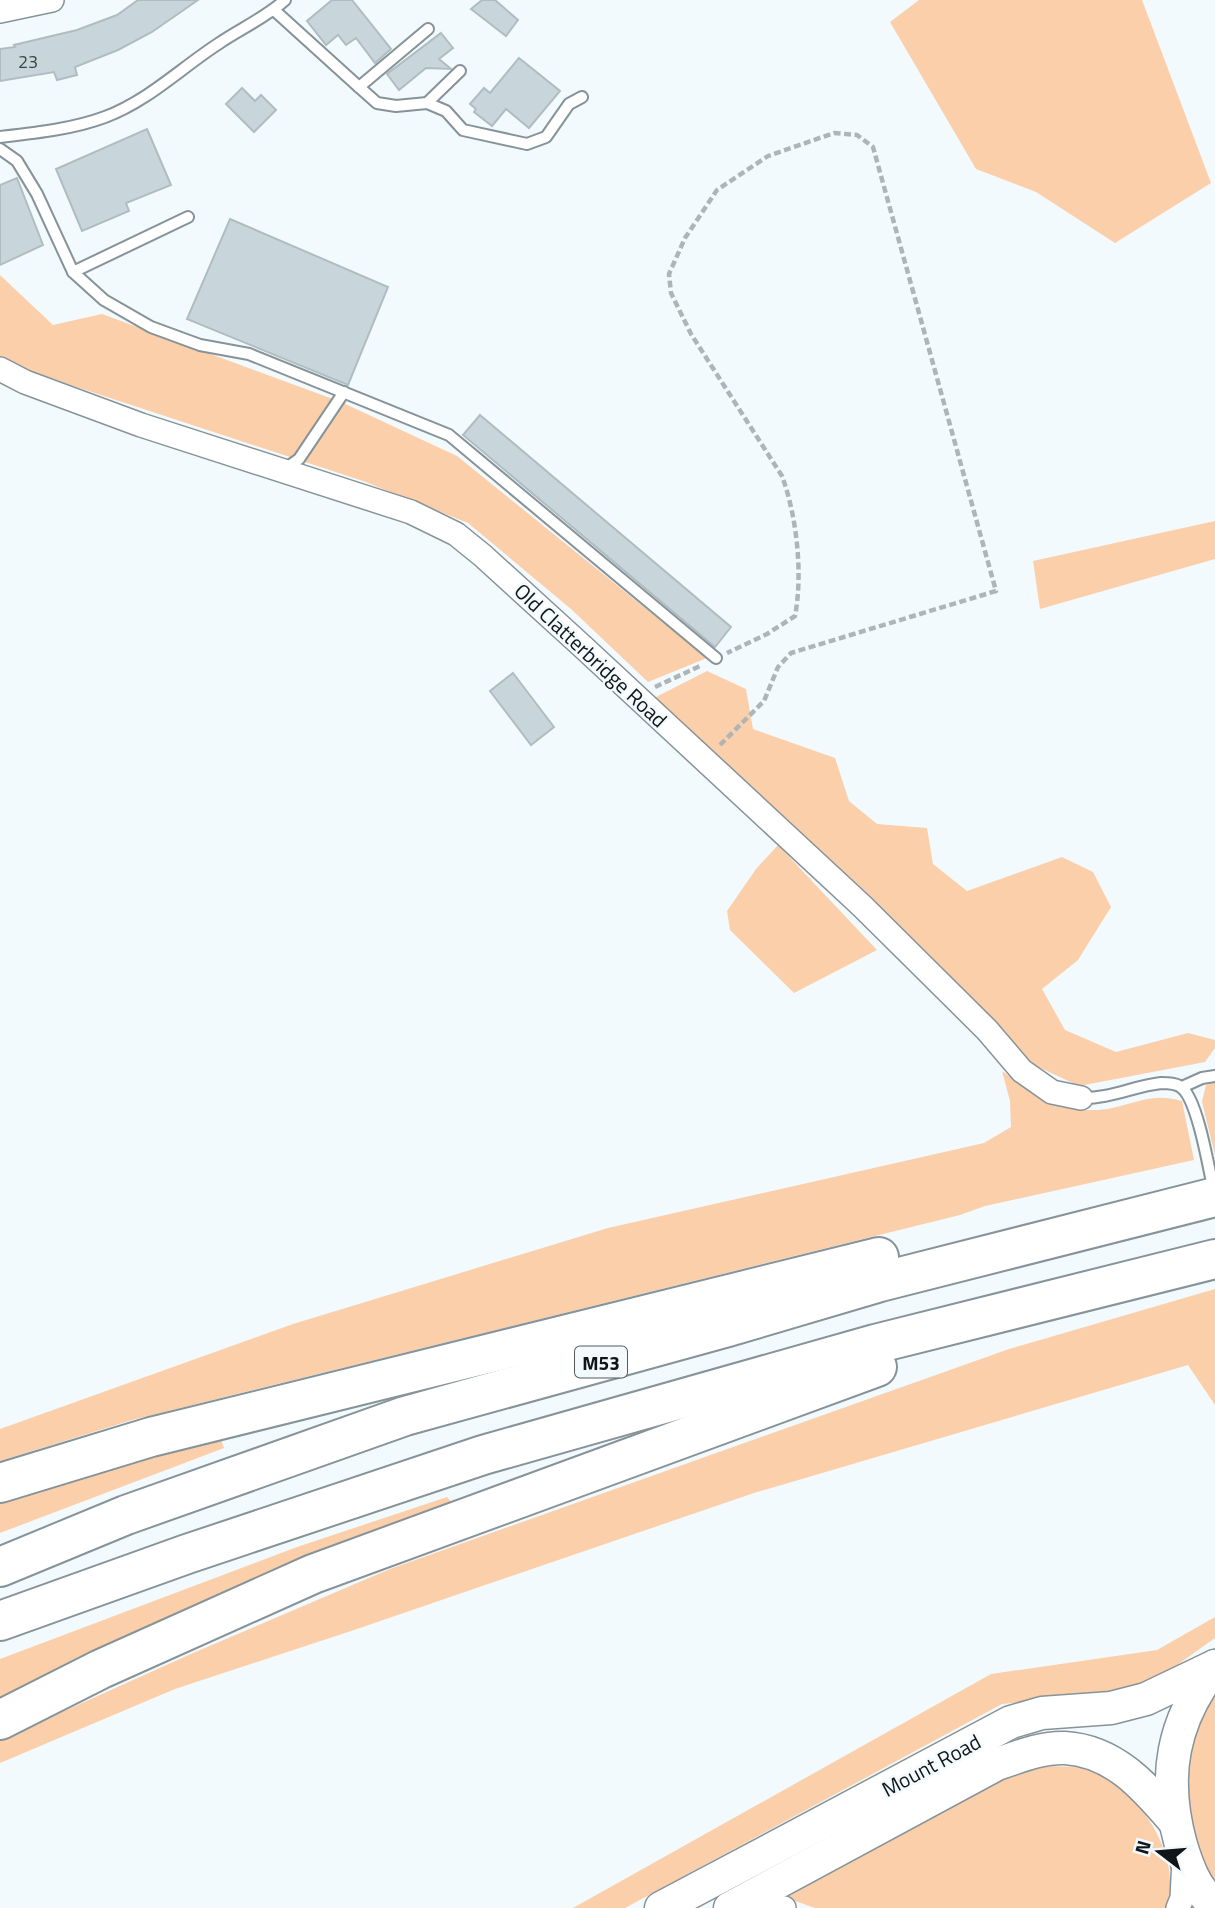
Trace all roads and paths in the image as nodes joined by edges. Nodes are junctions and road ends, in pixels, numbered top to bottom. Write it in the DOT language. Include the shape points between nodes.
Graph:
graph roads {
  1 [pos="52,0"];
  2 [pos="285,0"];
  3 [pos="12,6"];
  4 [pos="274,10"];
  5 [pos="428,30"];
  6 [pos="460,71"];
  7 [pos="359,87"];
  8 [pos="582,97"];
  9 [pos="428,103"];
  10 [pos="0,137"];
  11 [pos="0,149"];
  12 [pos="188,218"];
  13 [pos="73,272"];
  14 [pos="0,369"];
  15 [pos="344,391"];
  16 [pos="285,470"];
  17 [pos="716,658"];
  18 [pos="636,696"];
  19 [pos="705,760"];
  20 [pos="1215,1076"];
  21 [pos="1182,1087"];
  22 [pos="1081,1098"];
  23 [pos="1208,1198"];
  24 [pos="1215,1259"];
  25 [pos="1102,1287"];
  26 [pos="0,1483"];
  27 [pos="0,1567"];
  28 [pos="0,1621"];
  29 [pos="1215,1666"];
  30 [pos="0,1720"];
  31 [pos="1175,1822"];
  32 [pos="1185,1857"];
  33 [pos="1215,1905"];
  34 [pos="661,1908"];
  35 [pos="730,1908"];
  36 [pos="771,1908"];
  37 [pos="784,1908"];
  38 [pos="1178,1908"];
  1 -- 3 [label="street"];
  2 -- 4 [label="lane"];
  4 -- 7 [label="lane"];
  4 -- 10 [label="lane" via="106,116"];
  5 -- 7 [label="lane"];
  6 -- 9 [label="lane"];
  7 -- 9 [label="lane" via="377,103"];
  8 -- 9 [label="lane" via="569,104 545,137 527,144 463,130 446,111"];
  11 -- 13 [label="lane" via="17,161 37,194"];
  12 -- 13 [label="lane"];
  13 -- 15 [label="lane" via="104,300 151,327 200,345 249,354"];
  14 -- 16 [label="street, Old Clatterbridge Road" via="141,425"];
  15 -- 16 [label="lane" via="299,459"];
  15 -- 17 [label="lane" via="449,435"];
  16 -- 18 [label="street, Old Clatterbridge Road" via="411,512 456,534"];
  17 -- 18 [label="path"];
  17 -- 19 [label="path" via="794,617 798,598 795,528 782,476 691,334 671,293 669,274 685,238 717,190 768,156 834,132 857,135 873,147 996,591 791,653 778,667 764,701"];
  18 -- 19 [label="street, Old Clatterbridge Road"];
  19 -- 22 [label="street, Old Clatterbridge Road" via="947,988 1022,1071 1052,1092"];
  20 -- 21 [label="lane"];
  21 -- 22 [label="lane" via="1160,1083 1098,1099"];
  21 -- 23 [label="lane" via="1193,1104"];
  23 -- 26 [label="highway" via="903,1251 151,1437"];
  23 -- 27 [label="highway, M53" via="880,1282 405,1416 126,1515"];
  24 -- 25 [label="highway"];
  25 -- 28 [label="highway" via="875,1344 483,1455"];
  25 -- 30 [label="highway" via="313,1574"];
  29 -- 31 [label="main road" via="1186,1711 1175,1745"];
  29 -- 34 [label="main road, Mount Road" via="1146,1699 1111,1708 1042,1713 1011,1722"];
  31 -- 32 [label="main road"];
  31 -- 35 [label="main road, Mount Road" via="1141,1782 1117,1765 1065,1748 1033,1752 997,1764"];
  32 -- 33 [label="main road" via="1196,1885"];
  32 -- 38 [label="street"];
  36 -- 37 [label="street"];
}
